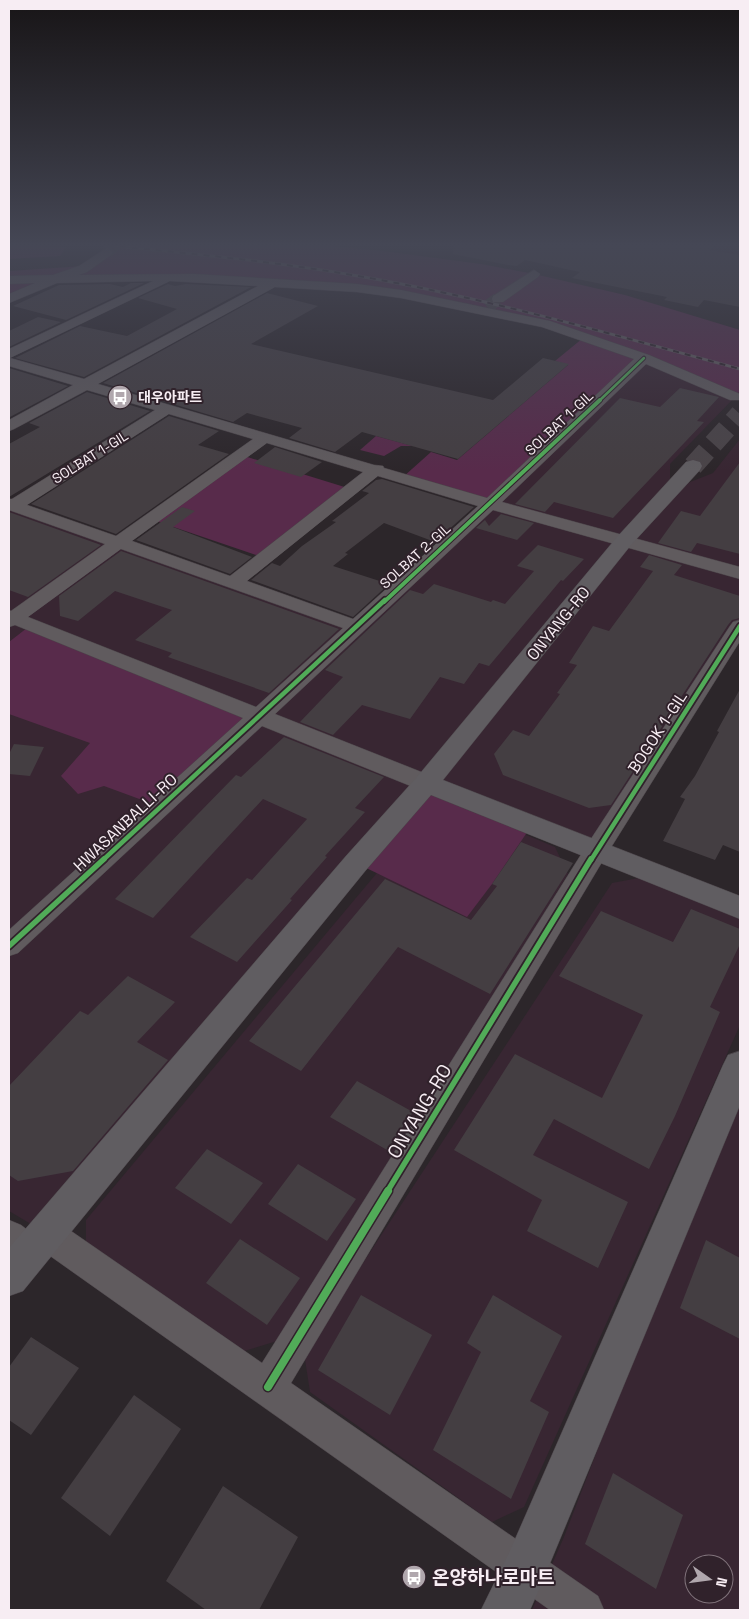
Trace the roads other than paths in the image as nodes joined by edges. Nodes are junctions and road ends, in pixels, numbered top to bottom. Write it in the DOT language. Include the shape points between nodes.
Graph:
graph roads {
  1 [pos="81,320"];
  2 [pos="203,320"];
  3 [pos="532,320"];
  4 [pos="9,354"];
  5 [pos="644,358"];
  6 [pos="9,362"];
  7 [pos="85,384"];
  8 [pos="735,397"];
  9 [pos="168,408"];
  10 [pos="9,426"];
  11 [pos="266,437"];
  12 [pos="693,466"];
  13 [pos="377,469"];
  14 [pos="490,504"];
  15 [pos="11,505"];
  16 [pos="624,541"];
  17 [pos="117,542"];
  18 [pos="740,573"];
  19 [pos="233,583"];
  20 [pos="10,618"];
  21 [pos="355,626"];
  22 [pos="740,626"];
  23 [pos="258,716"];
  24 [pos="426,783"];
  25 [pos="596,851"];
  26 [pos="740,908"];
  27 [pos="9,946"];
  28 [pos="740,1065"];
  29 [pos="24,1250"];
  30 [pos="268,1387"];
  31 [pos="525,1569"];
  32 [pos="506,1610"];
  33 [pos="584,1610"];
  1 -- 4 [label="street"];
  2 -- 7 [label="street"];
  3 -- 5 [label="street"];
  5 -- 8 [label="street"];
  5 -- 14 [label="street, SOLBAT 1-GIL"];
  6 -- 7 [label="street"];
  7 -- 9 [label="street"];
  7 -- 10 [label="street"];
  9 -- 11 [label="street"];
  9 -- 15 [label="street, SOLBAT 1-GIL"];
  11 -- 13 [label="street"];
  11 -- 17 [label="street"];
  12 -- 16 [label="main road, ONYANG-RO"];
  13 -- 14 [label="street"];
  13 -- 19 [label="street"];
  14 -- 16 [label="street"];
  14 -- 21 [label="street, SOLBAT 2-GIL"];
  15 -- 17 [label="street"];
  16 -- 18 [label="street"];
  16 -- 24 [label="main road, ONYANG-RO"];
  17 -- 19 [label="street"];
  17 -- 20 [label="street"];
  19 -- 21 [label="street"];
  20 -- 23 [label="street"];
  21 -- 23 [label="street, SOLBAT 2-GIL"];
  22 -- 25 [label="street, BOGOK 1-GIL"];
  23 -- 24 [label="street"];
  23 -- 27 [label="street, HWASANBALLI-RO"];
  24 -- 25 [label="main road"];
  24 -- 29 [label="main road, ONYANG-RO"];
  25 -- 26 [label="main road"];
  25 -- 30 [label="street, ONYANG-RO"];
  28 -- 31 [label="main road"];
  29 -- 30 [label="street"];
  30 -- 31 [label="street"];
  31 -- 32 [label="main road"];
  31 -- 33 [label="street"];
}
